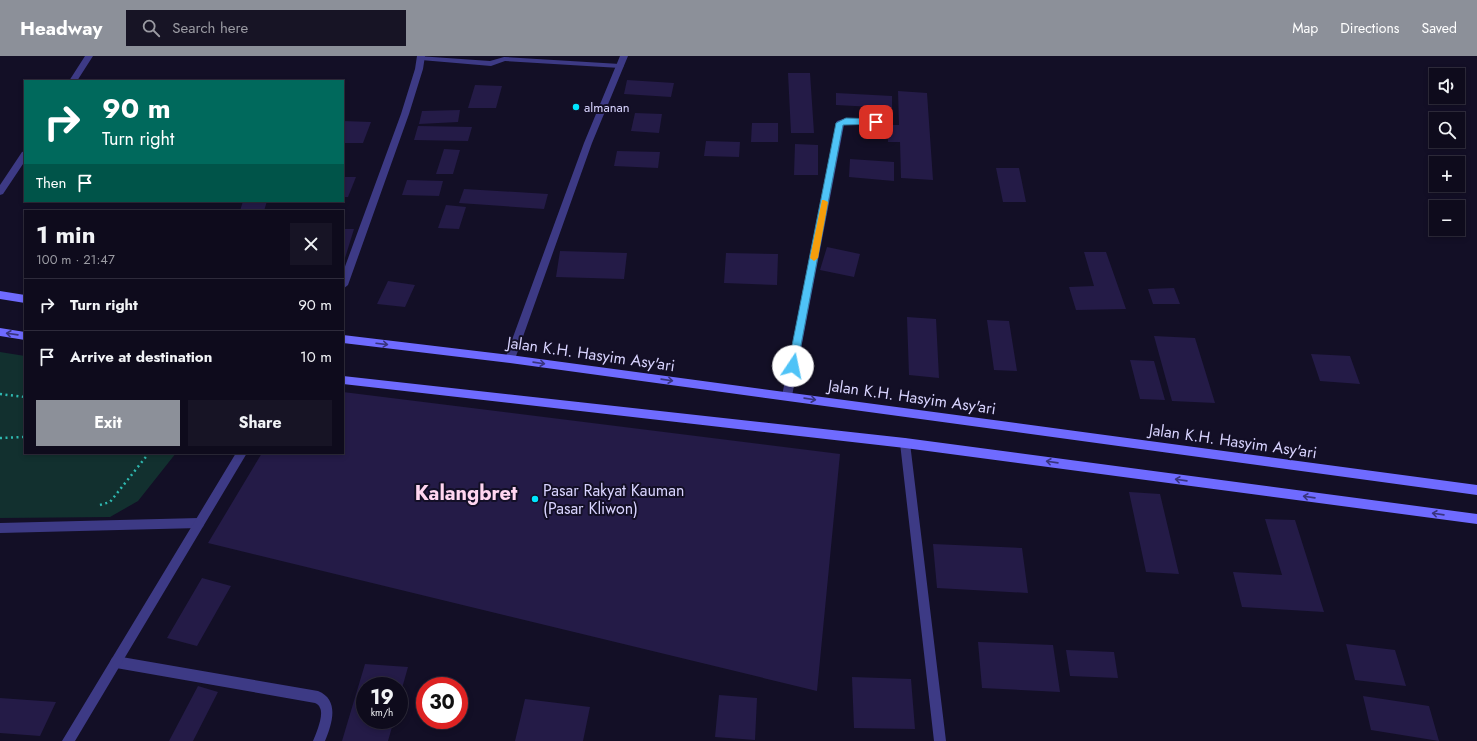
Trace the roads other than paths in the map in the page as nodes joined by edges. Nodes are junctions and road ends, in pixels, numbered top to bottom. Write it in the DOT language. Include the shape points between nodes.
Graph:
graph roads {
  1 [pos="89,56"];
  2 [pos="624,56"];
  3 [pos="421,57"];
  4 [pos="620,66"];
  5 [pos="74,80"];
  6 [pos="876,122"];
  7 [pos="24,156"];
  8 [pos="0,192"];
  9 [pos="344,282"];
  10 [pos="0,295"];
  11 [pos="24,299"];
  12 [pos="0,332"];
  13 [pos="24,336"];
  14 [pos="344,340"];
  15 [pos="510,359"];
  16 [pos="344,380"];
  17 [pos="787,396"];
  18 [pos="905,443"];
  19 [pos="241,454"];
  20 [pos="1477,490"];
  21 [pos="1477,519"];
  22 [pos="199,523"];
  23 [pos="0,528"];
  24 [pos="116,662"];
  25 [pos="68,741"];
  26 [pos="319,741"];
  27 [pos="940,741"];
  1 -- 5 [label="street"];
  2 -- 4 [label="street"];
  3 -- 4 [label="street" via="491,64 504,59"];
  3 -- 9 [label="street" via="405,114"];
  4 -- 15 [label="street" via="588,143"];
  6 -- 17 [label="street" via="840,123"];
  7 -- 8 [label="street"];
  10 -- 11 [label="main road"];
  13 -- 12 [label="main road, one-way"];
  14 -- 15 [label="main road, Jalan K.H. Hasyim Asy'ari, one-way"];
  15 -- 17 [label="main road, Jalan K.H. Hasyim Asy'ari, one-way"];
  16 -- 18 [label="main road"];
  17 -- 20 [label="main road, Jalan K.H. Hasyim Asy'ari, one-way"];
  21 -- 18 [label="main road, one-way"];
  18 -- 27 [label="street"];
  19 -- 22 [label="street"];
  22 -- 23 [label="street"];
  22 -- 24 [label="street"];
  24 -- 25 [label="street"];
  24 -- 26 [label="street" via="318,697 326,705 327,713"];
}
